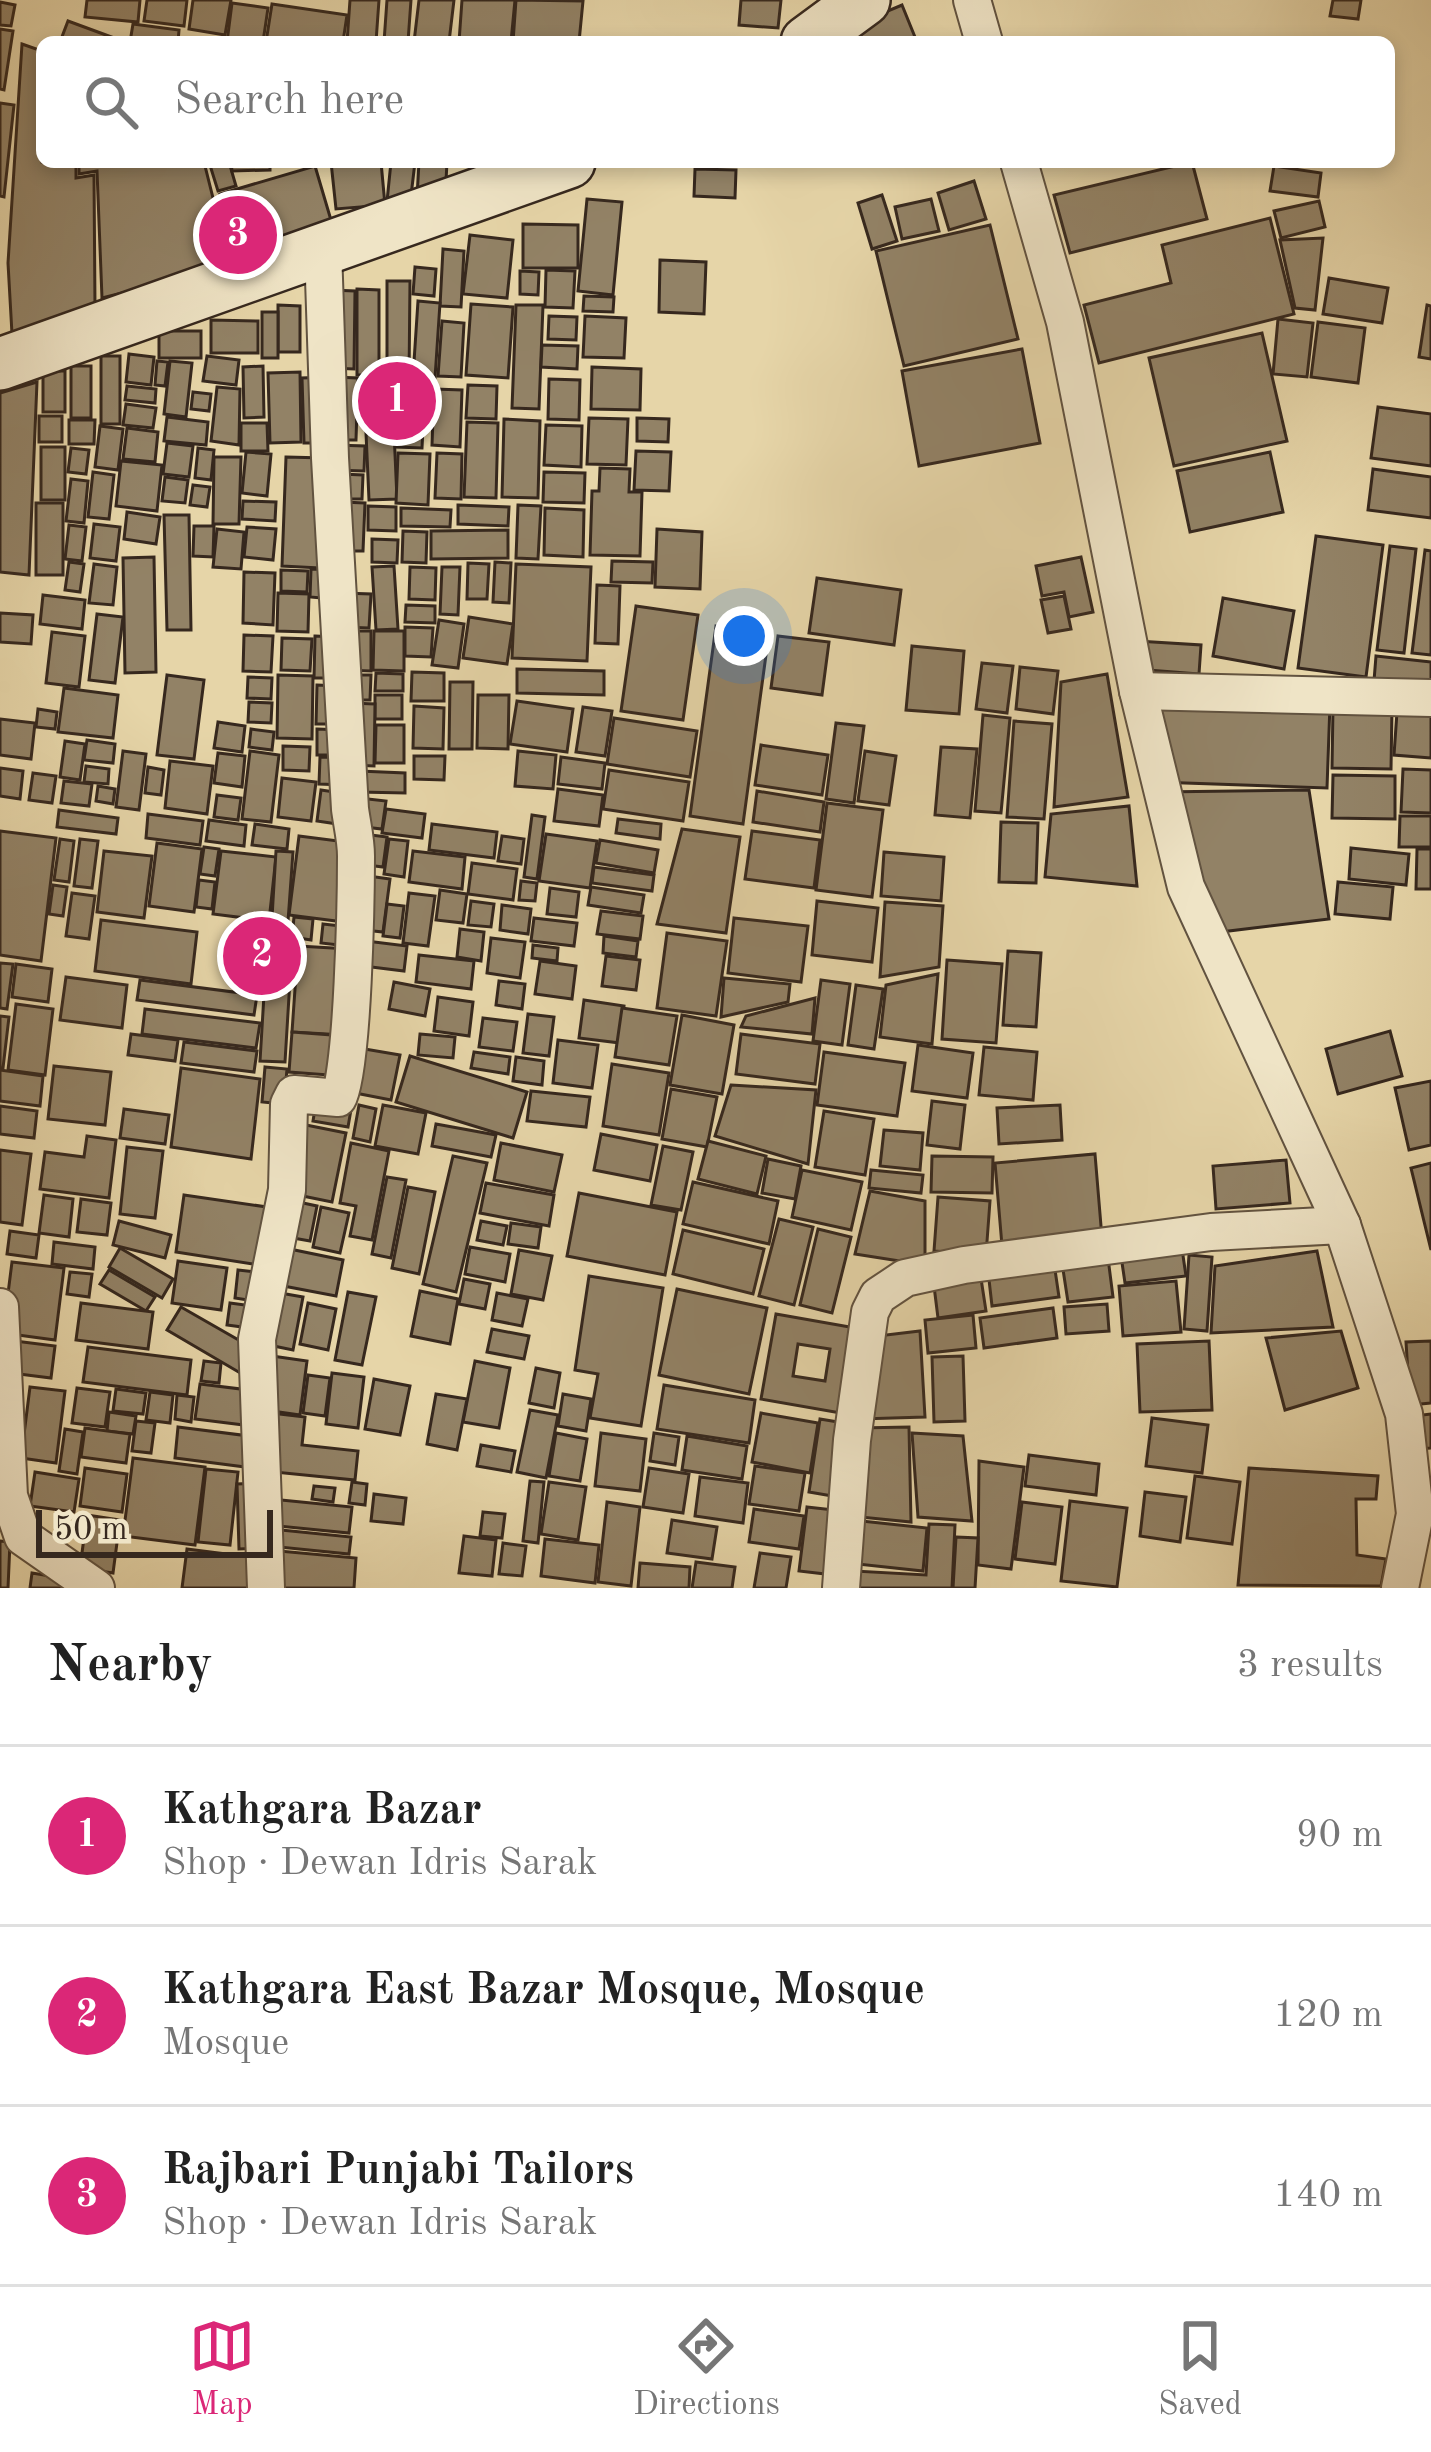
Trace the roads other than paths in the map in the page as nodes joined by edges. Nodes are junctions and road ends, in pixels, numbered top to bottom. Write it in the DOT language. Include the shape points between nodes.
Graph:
graph roads {
  1 [pos="864,0"];
  2 [pos="972,0"];
  3 [pos="815,36"];
  4 [pos="982,36"];
  5 [pos="552,168"];
  6 [pos="1021,168"];
  7 [pos="323,249"];
  8 [pos="0,364"];
  9 [pos="1138,691"];
  10 [pos="1431,698"];
  11 [pos="1342,1226"];
  12 [pos="0,1307"];
  13 [pos="96,1588"];
  14 [pos="266,1588"];
  15 [pos="841,1588"];
  16 [pos="1400,1588"];
  1 -- 3 [label="main road"];
  2 -- 4 [label="street"];
  5 -- 7 [label="main road"];
  6 -- 9 [label="street" via="1065,322"];
  7 -- 8 [label="main road"];
  7 -- 14 [label="street" via="356,851 349,1049 338,1098 295,1094 289,1104 287,1190 257,1339"];
  9 -- 10 [label="street"];
  9 -- 11 [label="street" via="1186,886"];
  11 -- 15 [label="street" via="1210,1232 964,1265 904,1279 878,1297 852,1440"];
  11 -- 16 [label="street" via="1404,1414 1415,1514"];
  12 -- 13 [label="street" via="9,1496 23,1537"];
}
